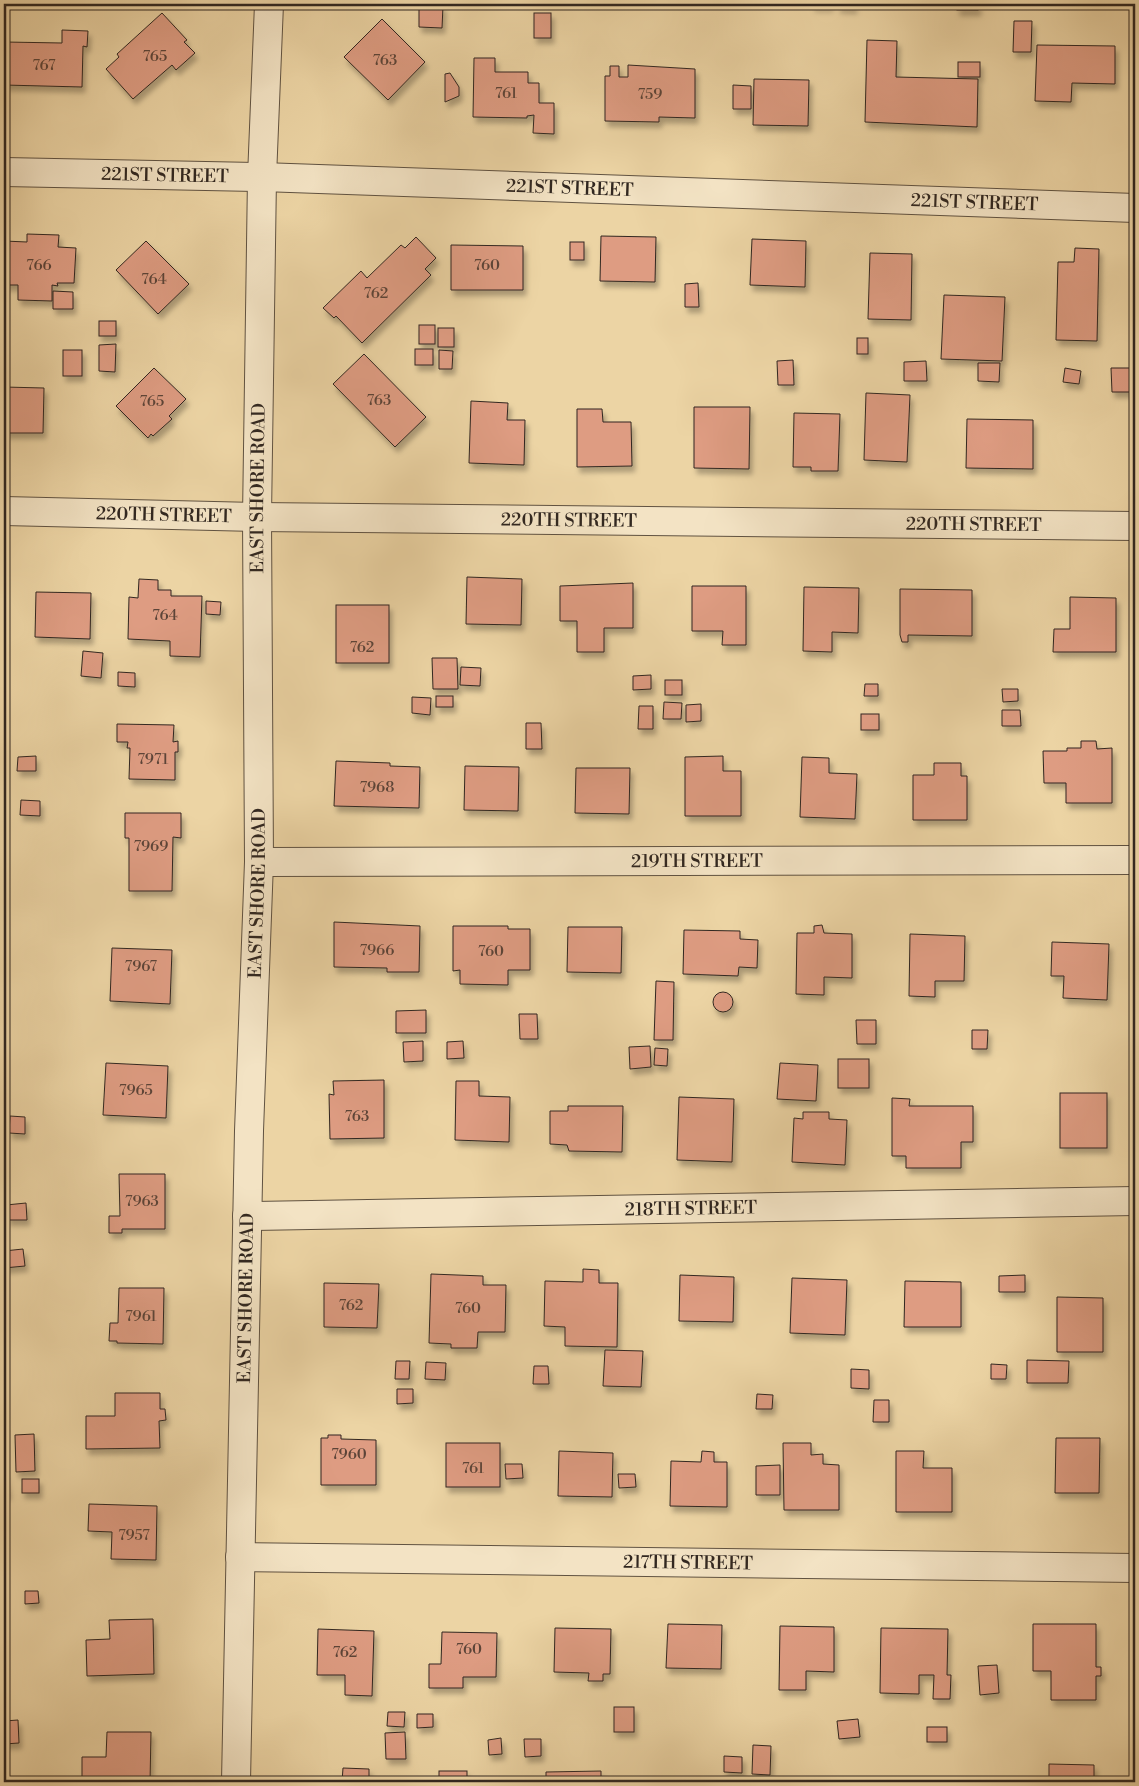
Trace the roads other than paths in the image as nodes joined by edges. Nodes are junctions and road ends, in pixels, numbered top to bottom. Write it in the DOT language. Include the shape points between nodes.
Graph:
graph roads {
  1 [pos="269,4"];
  2 [pos="4,172"];
  3 [pos="262,177"];
  4 [pos="1135,208"];
  5 [pos="4,511"];
  6 [pos="257,517"];
  7 [pos="1135,526"];
  8 [pos="1135,860"];
  9 [pos="259,862"];
  10 [pos="1135,1202"];
  11 [pos="247,1216"];
  12 [pos="240,1557"];
  13 [pos="1135,1568"];
  14 [pos="236,1782"];
  1 -- 3 [label="street, EAST SHORE ROAD"];
  2 -- 3 [label="street, 221ST STREET"];
  3 -- 4 [label="street, 221ST STREET"];
  3 -- 6 [label="street, EAST SHORE ROAD"];
  5 -- 6 [label="street, 220TH STREET"];
  6 -- 7 [label="street, 220TH STREET"];
  6 -- 9 [label="street, EAST SHORE ROAD"];
  8 -- 9 [label="street, 219TH STREET"];
  9 -- 11 [label="street, EAST SHORE ROAD"];
  10 -- 11 [label="street, 218TH STREET"];
  11 -- 12 [label="street, EAST SHORE ROAD"];
  12 -- 13 [label="street, 217TH STREET"];
  12 -- 14 [label="street, EAST SHORE ROAD"];
}
